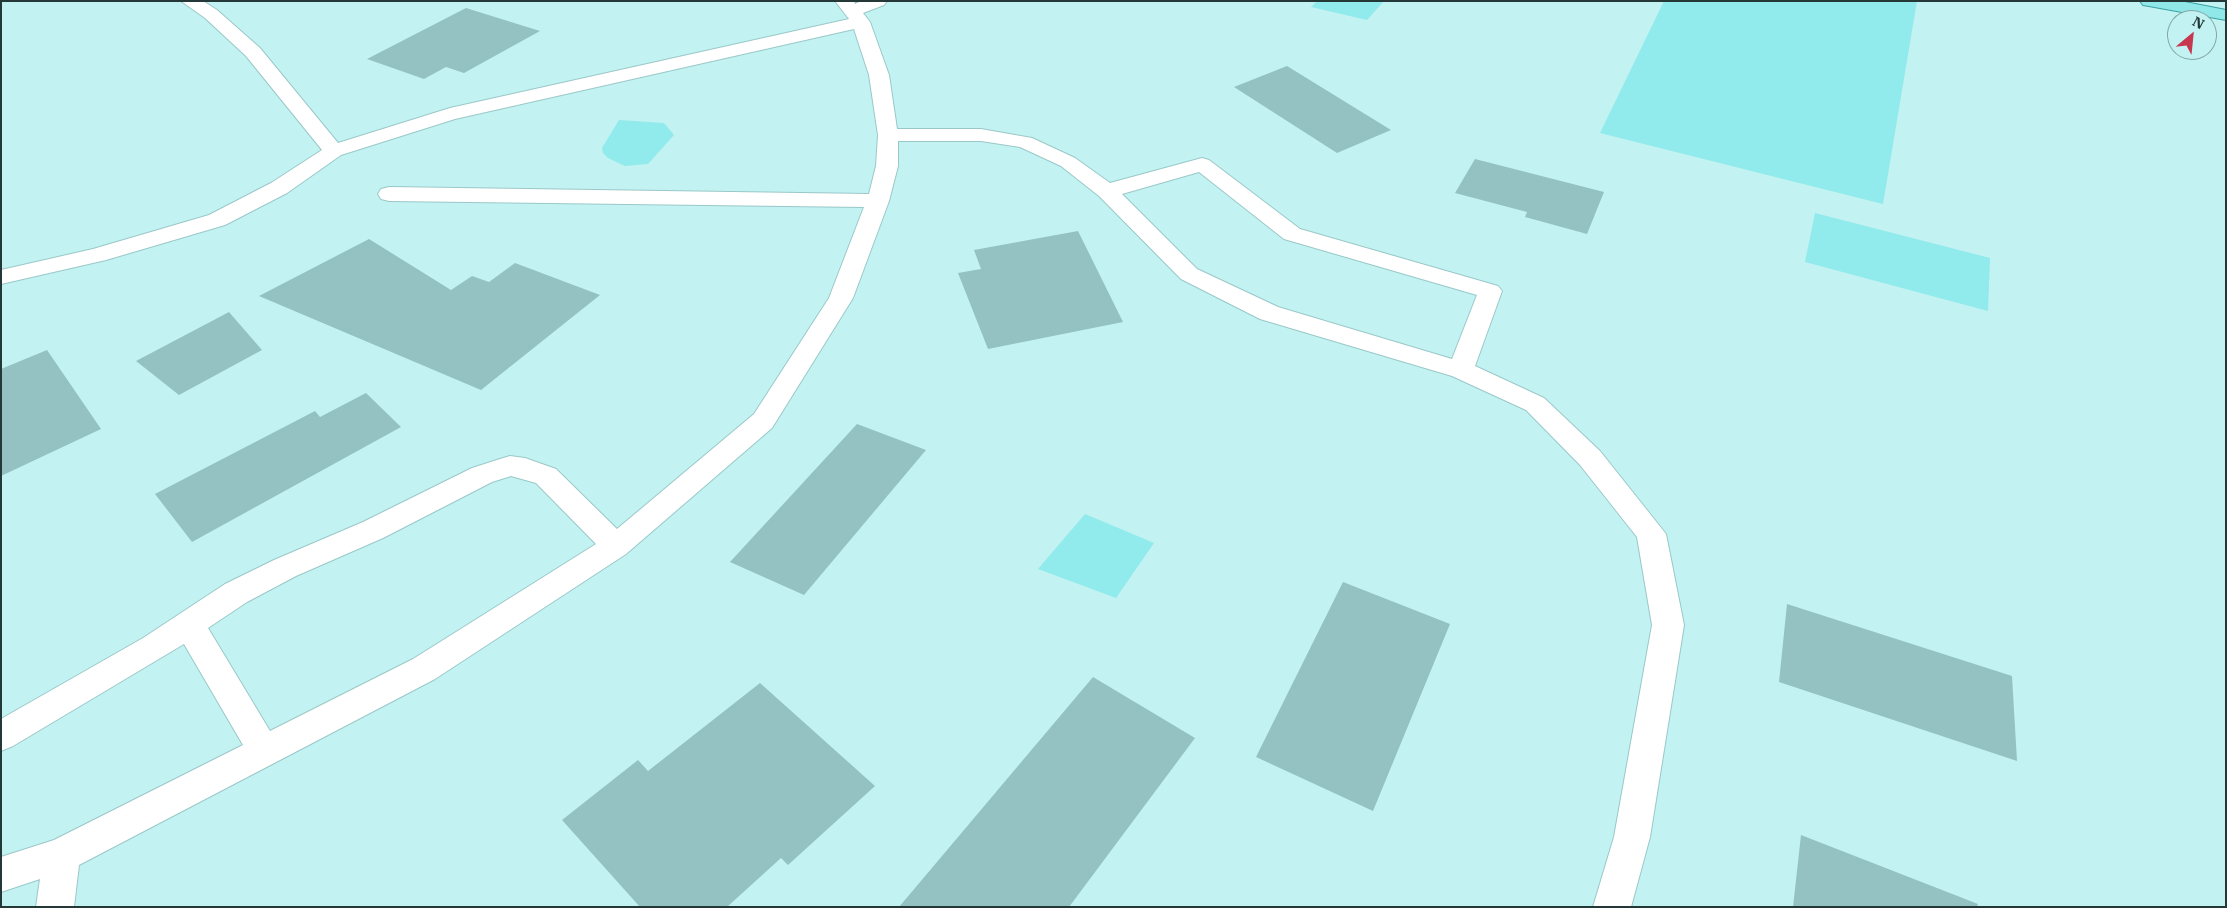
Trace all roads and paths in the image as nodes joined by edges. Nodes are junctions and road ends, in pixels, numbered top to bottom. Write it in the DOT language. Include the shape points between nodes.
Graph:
graph roads {
  1 [pos="190,1"];
  2 [pos="2149,1"];
  3 [pos="859,9"];
  4 [pos="2226,16"];
  5 [pos="888,135"];
  6 [pos="334,151"];
  7 [pos="1107,192"];
  8 [pos="389,194"];
  9 [pos="878,202"];
  10 [pos="1,277"];
  11 [pos="1461,370"];
  12 [pos="616,546"];
  13 [pos="189,624"];
  14 [pos="1,736"];
  15 [pos="264,751"];
  16 [pos="62,855"];
  17 [pos="1,875"];
  18 [pos="55,907"];
  19 [pos="1612,907"];
  1 -- 6 [label="street" via="212,14 253,52"];
  2 -- 4 [label="main road"];
  3 -- 5 [label="street" via="879,76"];
  3 -- 6 [label="street" via="450,114"];
  5 -- 7 [label="street" via="981,135 1025,142 1068,162"];
  5 -- 9 [label="street" via="887,166"];
  6 -- 10 [label="street" via="279,188 217,220 98,254"];
  7 -- 11 [label="street" via="1189,274 1269,313"];
  7 -- 11 [label="street" via="1202,164 1292,234 1490,291"];
  8 -- 9 [label="street"];
  9 -- 12 [label="street" via="841,298 763,421"];
  11 -- 19 [label="street" via="1535,404 1590,458 1651,534 1668,625 1632,837"];
  12 -- 13 [label="street" via="546,476 510,466 482,475 373,530 236,592"];
  12 -- 15 [label="street" via="424,669"];
  13 -- 14 [label="street"];
  13 -- 15 [label="street"];
  15 -- 16 [label="street"];
  16 -- 17 [label="street"];
  16 -- 18 [label="street"];
}
